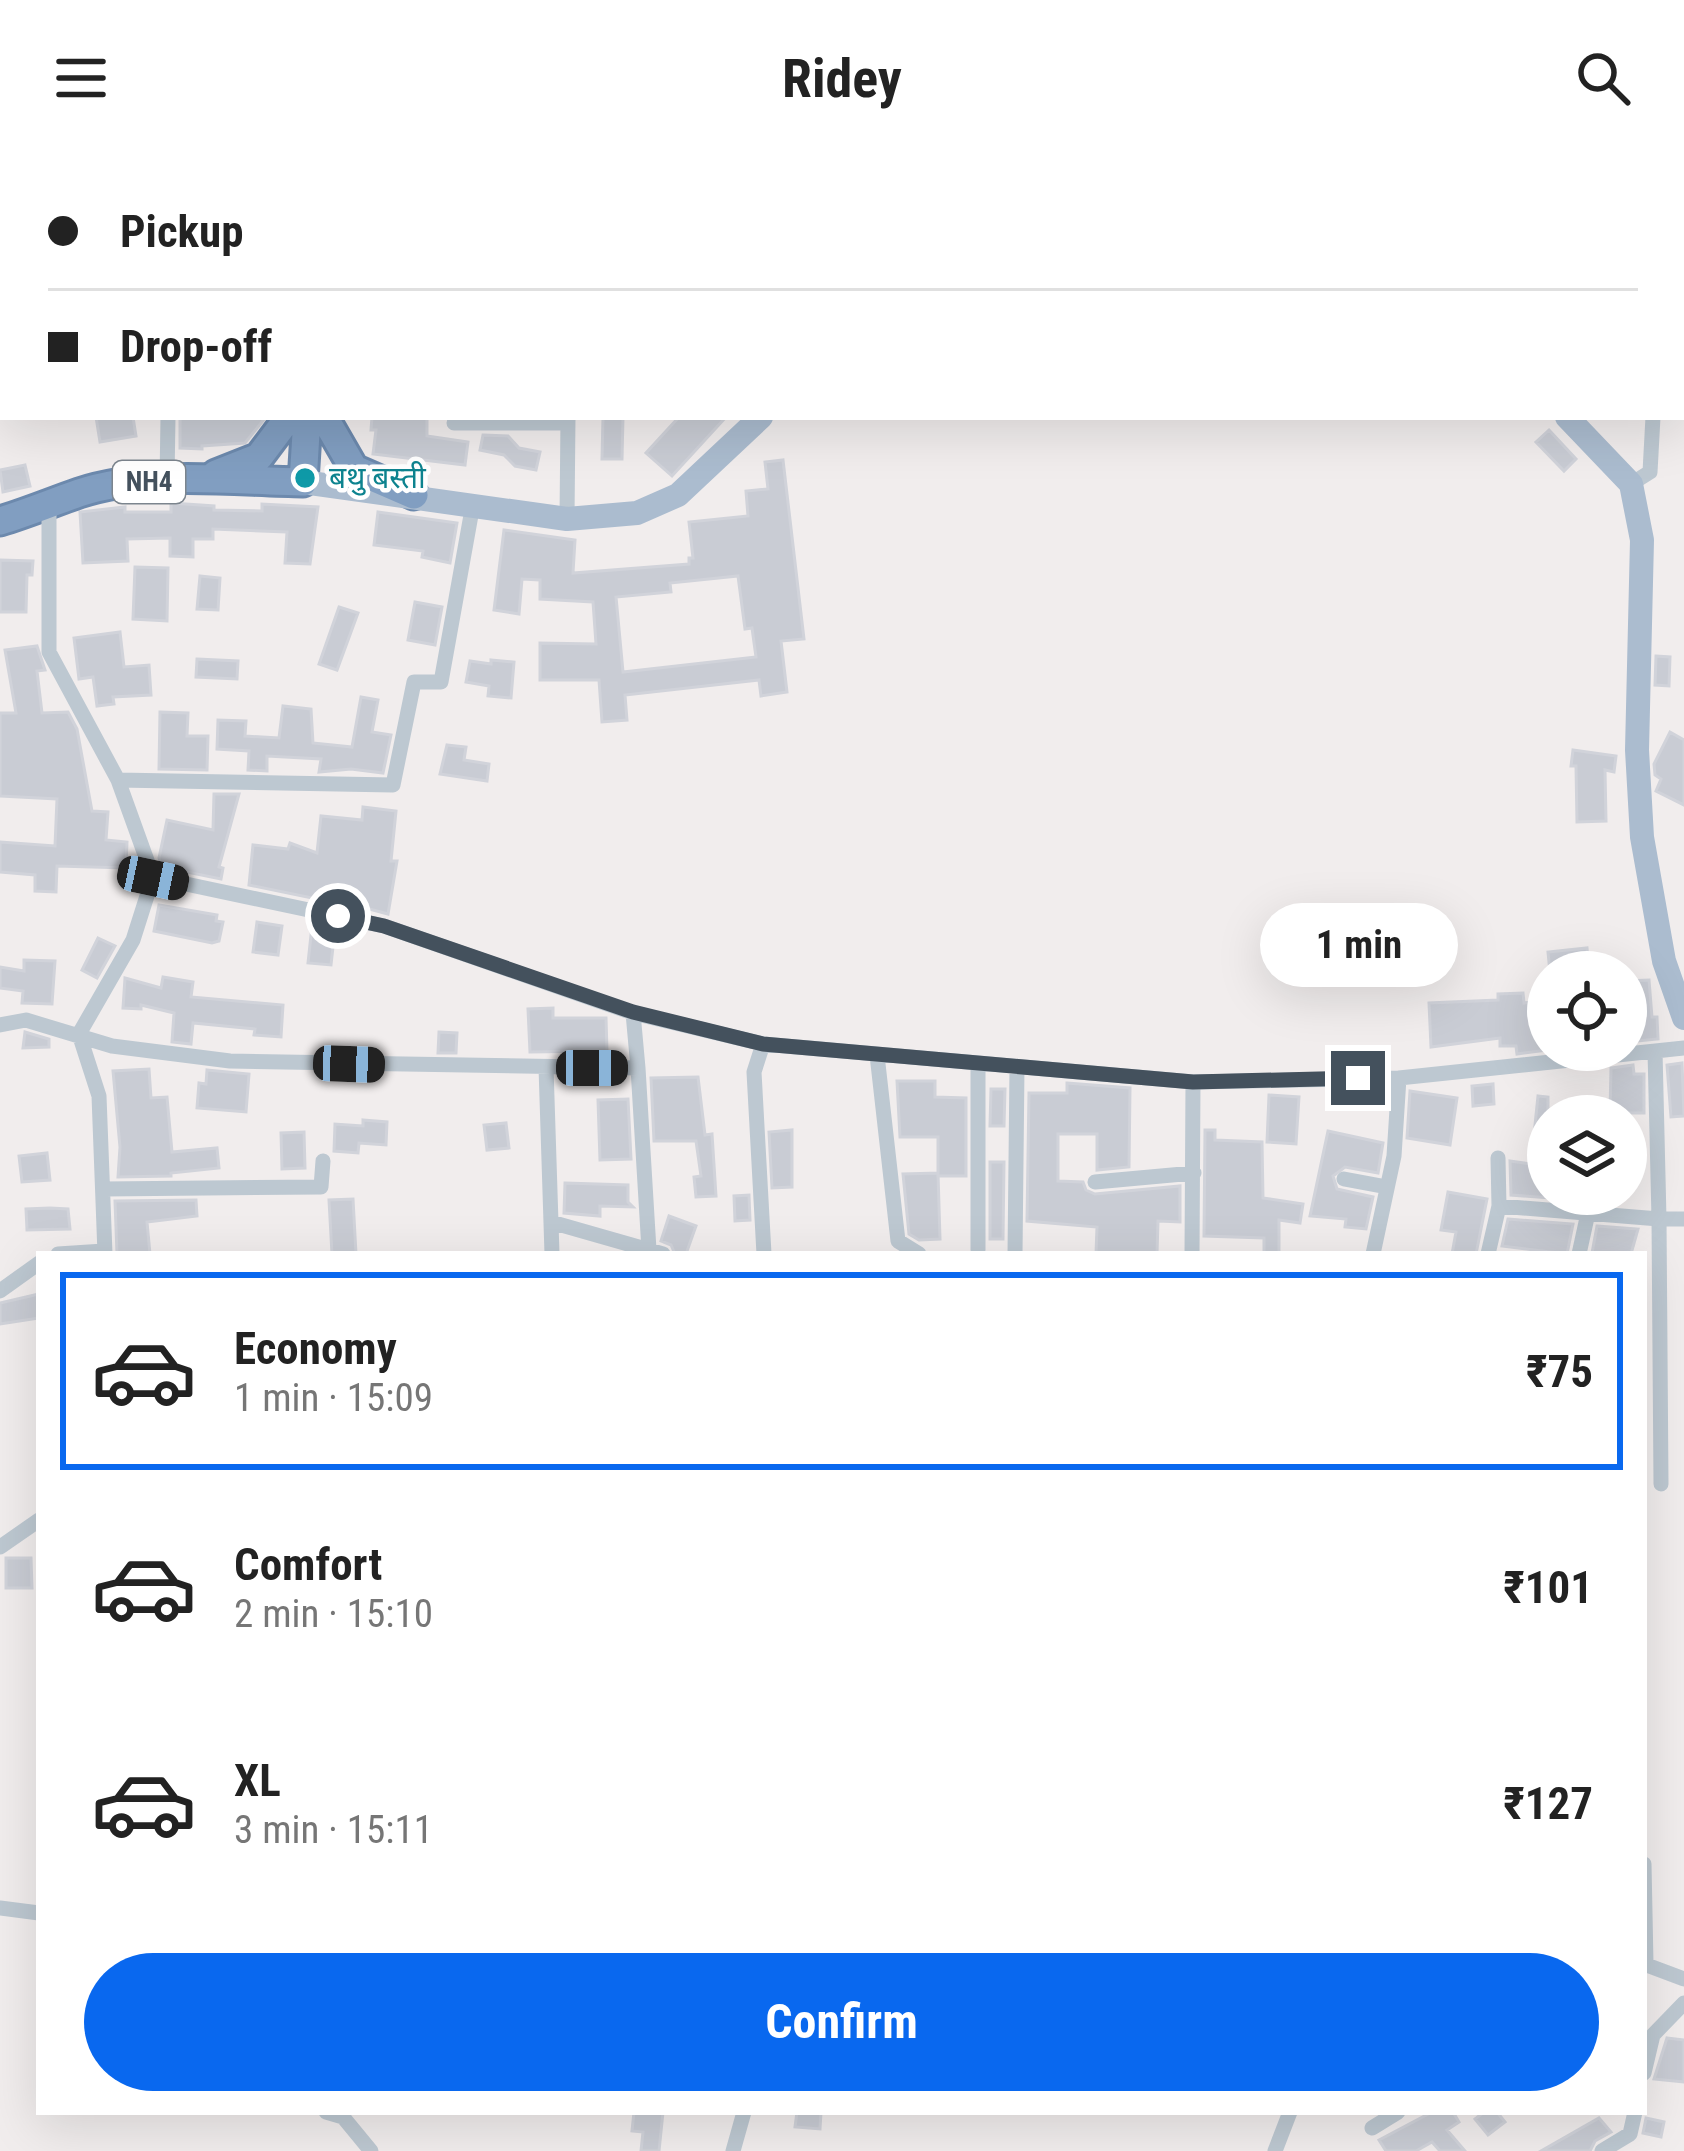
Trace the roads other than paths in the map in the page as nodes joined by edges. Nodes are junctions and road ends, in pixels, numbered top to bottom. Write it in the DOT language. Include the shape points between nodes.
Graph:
graph roads {
  1 [pos="169,420"];
  2 [pos="287,420"];
  3 [pos="307,420"];
  4 [pos="326,420"];
  5 [pos="568,420"];
  6 [pos="757,420"];
  7 [pos="1571,420"];
  8 [pos="1653,420"];
  9 [pos="454,423"];
  10 [pos="178,481"];
  11 [pos="303,482"];
  12 [pos="1630,484"];
  13 [pos="414,495"];
  14 [pos="473,505"];
  15 [pos="49,507"];
  16 [pos="567,519"];
  17 [pos="0,521"];
  18 [pos="118,780"];
  19 [pos="153,878"];
  20 [pos="633,1012"];
  21 [pos="1684,1018"];
  22 [pos="0,1025"];
  23 [pos="79,1034"];
  24 [pos="763,1044"];
  25 [pos="1684,1048"];
  26 [pos="1655,1051"];
  27 [pos="878,1055"];
  28 [pos="978,1064"];
  29 [pos="546,1067"];
  30 [pos="1017,1067"];
  31 [pos="638,1068"];
  32 [pos="1399,1078"];
  33 [pos="1193,1082"];
  34 [pos="1498,1158"];
  35 [pos="323,1161"];
  36 [pos="1194,1173"];
  37 [pos="1344,1179"];
  38 [pos="1095,1182"];
  39 [pos="1387,1187"];
  40 [pos="104,1189"];
  41 [pos="1499,1206"];
  42 [pos="1527,1209"];
  43 [pos="1588,1215"];
  44 [pos="1602,1215"];
  45 [pos="1659,1219"];
  46 [pos="1684,1219"];
  47 [pos="551,1222"];
  48 [pos="978,1250"];
  49 [pos="105,1251"];
  50 [pos="552,1251"];
  51 [pos="652,1251"];
  52 [pos="656,1251"];
  53 [pos="764,1251"];
  54 [pos="914,1251"];
  55 [pos="1015,1251"];
  56 [pos="1192,1251"];
  57 [pos="1374,1251"];
  58 [pos="1489,1251"];
  59 [pos="1580,1251"];
  60 [pos="36,1265"];
  61 [pos="0,1291"];
  62 [pos="1661,1484"];
  63 [pos="36,1522"];
  64 [pos="0,1547"];
  65 [pos="0,1908"];
  66 [pos="36,1913"];
  67 [pos="1647,1964"];
  68 [pos="1684,1979"];
  69 [pos="1684,2003"];
  70 [pos="1647,2061"];
  71 [pos="337,2115"];
  72 [pos="742,2115"];
  73 [pos="1289,2115"];
  74 [pos="1393,2115"];
  75 [pos="1634,2115"];
  76 [pos="1372,2128"];
  77 [pos="1600,2148"];
  78 [pos="371,2151"];
  79 [pos="733,2151"];
  80 [pos="1275,2151"];
  1 -- 10 [label="street"];
  2 -- 10 [label="highway" via="259,457"];
  3 -- 11 [label="highway"];
  4 -- 13 [label="highway" via="353,469"];
  5 -- 9 [label="street"];
  5 -- 16 [label="street"];
  6 -- 16 [label="main road" via="678,495 637,513"];
  7 -- 12 [label="main road"];
  8 -- 12 [label="street" via="1650,472"];
  10 -- 11 [label="highway, NH4"];
  10 -- 15 [label="highway, NH4" via="80,492"];
  11 -- 13 [label="main road"];
  12 -- 21 [label="main road" via="1642,540 1636,750 1642,837 1664,961"];
  13 -- 14 [label="main road"];
  14 -- 16 [label="main road"];
  14 -- 18 [label="street" via="441,682 413,682 393,785"];
  15 -- 17 [label="highway, NH4"];
  15 -- 18 [label="street" via="50,652"];
  18 -- 19 [label="street"];
  19 -- 20 [label="street" via="384,926"];
  19 -- 23 [label="street" via="133,940"];
  20 -- 24 [label="street"];
  20 -- 31 [label="street"];
  22 -- 23 [label="street" via="26,1020"];
  23 -- 29 [label="street" via="112,1046 230,1060"];
  23 -- 40 [label="street" via="99,1096"];
  24 -- 27 [label="street"];
  24 -- 53 [label="street" via="754,1072"];
  25 -- 26 [label="street"];
  26 -- 32 [label="street"];
  26 -- 45 [label="street"];
  27 -- 28 [label="street"];
  27 -- 54 [label="street" via="898,1241"];
  28 -- 30 [label="street"];
  28 -- 48 [label="street"];
  29 -- 31 [label="street"];
  29 -- 47 [label="street"];
  30 -- 33 [label="street"];
  30 -- 55 [label="street"];
  31 -- 52 [label="street"];
  32 -- 33 [label="street"];
  32 -- 39 [label="street"];
  33 -- 36 [label="street"];
  34 -- 41 [label="street"];
  35 -- 40 [label="street" via="321,1187"];
  36 -- 38 [label="street"];
  36 -- 56 [label="street"];
  37 -- 39 [label="street"];
  39 -- 57 [label="street"];
  40 -- 49 [label="street"];
  41 -- 42 [label="street"];
  41 -- 58 [label="street"];
  43 -- 59 [label="street"];
  44 -- 45 [label="street"];
  45 -- 46 [label="street"];
  45 -- 62 [label="street"];
  47 -- 50 [label="street"];
  47 -- 51 [label="street"];
  60 -- 61 [label="street"];
  63 -- 64 [label="street"];
  65 -- 66 [label="street"];
  67 -- 68 [label="street"];
  69 -- 70 [label="street" via="1653,2036"];
  71 -- 78 [label="street"];
  72 -- 79 [label="street"];
  73 -- 80 [label="street"];
  74 -- 76 [label="street"];
  75 -- 77 [label="street" via="1630,2134"];
}
